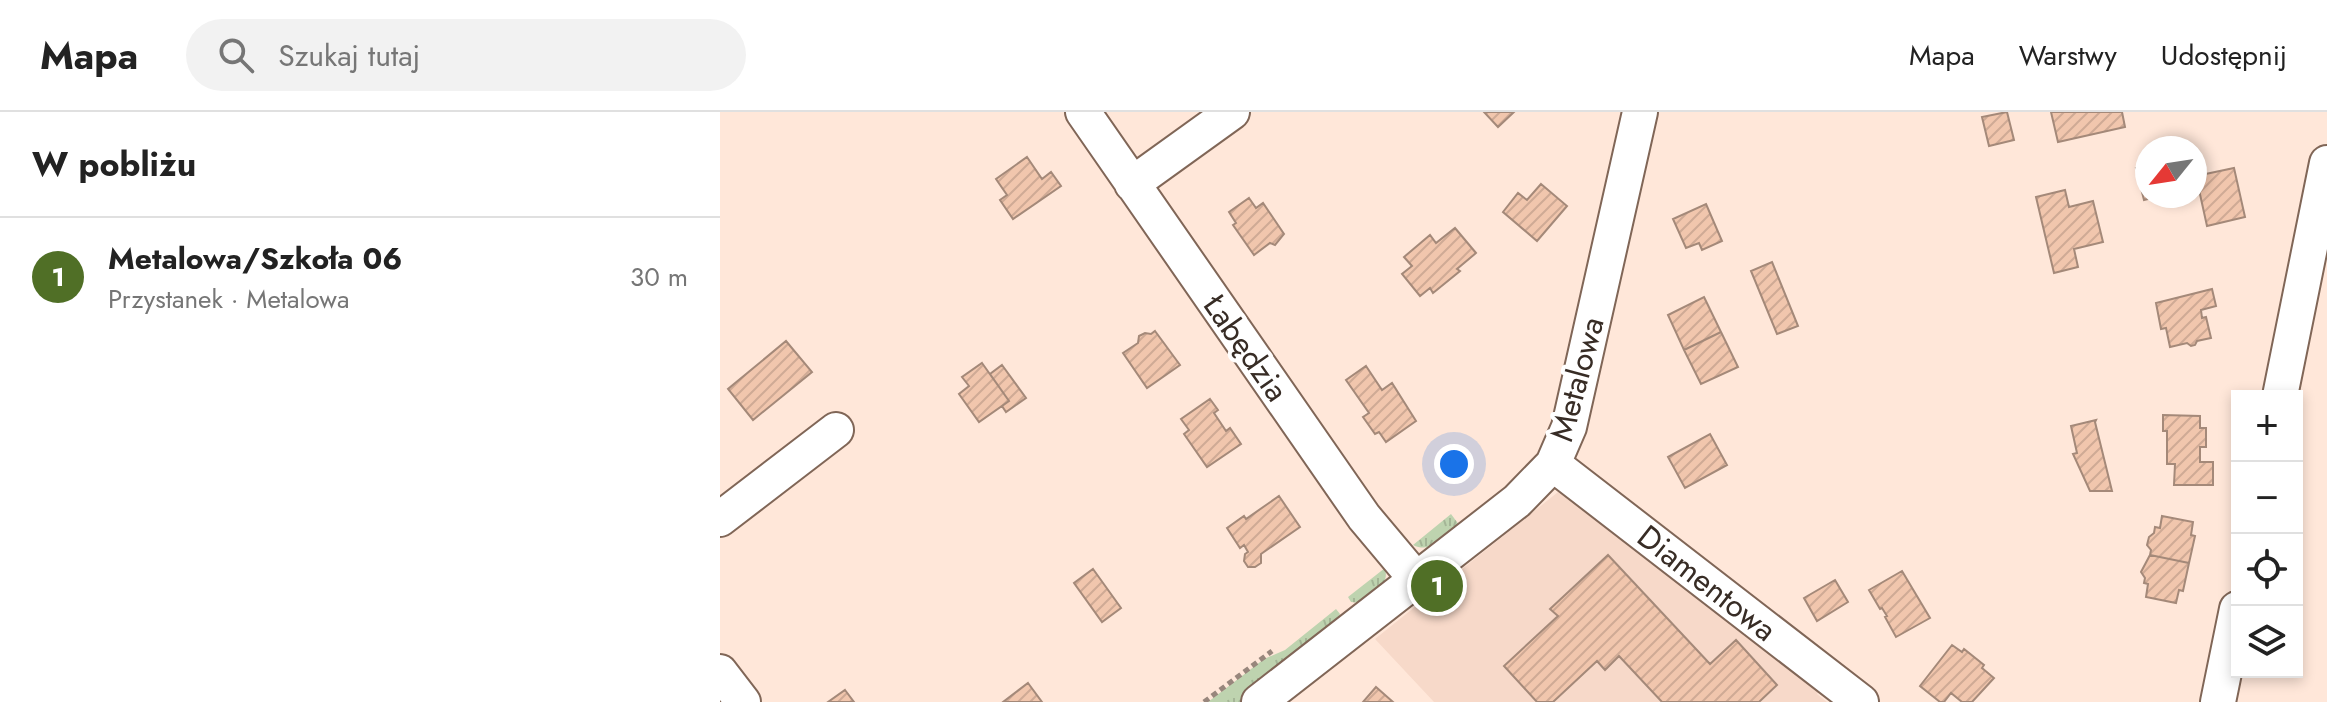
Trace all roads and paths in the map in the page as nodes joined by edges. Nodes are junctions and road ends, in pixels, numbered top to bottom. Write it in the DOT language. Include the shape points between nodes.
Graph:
graph roads {
  1 [pos="1083,112"];
  2 [pos="1232,112"];
  3 [pos="1640,112"];
  4 [pos="2327,163"];
  5 [pos="1132,184"];
  6 [pos="2281,390"];
  7 [pos="836,430"];
  8 [pos="1553,464"];
  9 [pos="720,519"];
  10 [pos="1416,579"];
  11 [pos="2231,638"];
  12 [pos="720,672"];
  13 [pos="743,702"];
  14 [pos="1259,702"];
  15 [pos="1861,702"];
  16 [pos="2218,702"];
  1 -- 5 [label="street, Łabędzia"];
  2 -- 5 [label="street"];
  3 -- 8 [label="street, Metalowa" via="1569,427"];
  4 -- 6 [label="street"];
  5 -- 10 [label="street, Łabędzia" via="1364,517"];
  7 -- 9 [label="street"];
  8 -- 10 [label="street, Metalowa" via="1517,501"];
  8 -- 15 [label="street, Diamentowa"];
  10 -- 14 [label="street, Metalowa"];
  11 -- 16 [label="street"];
  12 -- 13 [label="street"];
}
